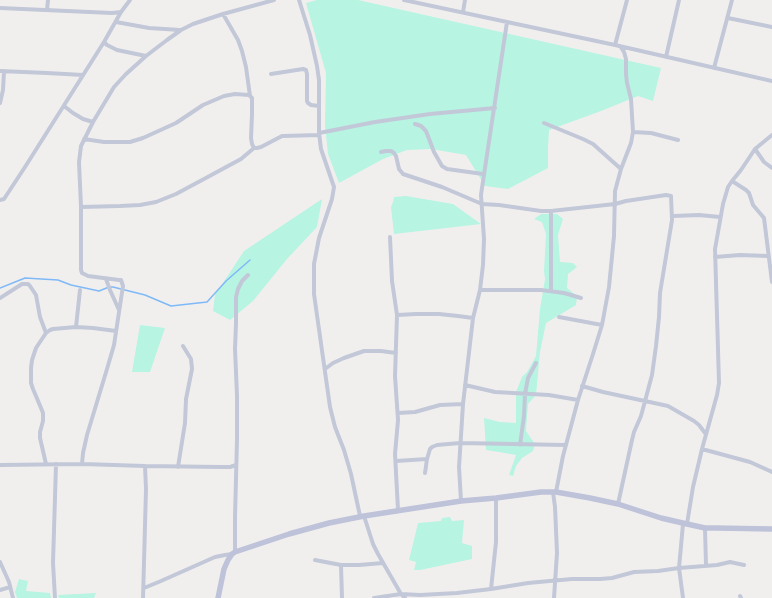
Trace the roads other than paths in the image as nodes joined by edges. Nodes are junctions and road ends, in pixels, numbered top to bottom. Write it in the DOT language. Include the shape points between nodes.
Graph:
graph roads {
  1 [pos="48,0"];
  2 [pos="130,0"];
  3 [pos="274,0"];
  4 [pos="299,0"];
  5 [pos="404,0"];
  6 [pos="429,0"];
  7 [pos="465,0"];
  8 [pos="627,0"];
  9 [pos="680,0"];
  10 [pos="732,0"];
  11 [pos="428,5"];
  12 [pos="0,8"];
  13 [pos="47,10"];
  14 [pos="121,12"];
  15 [pos="462,12"];
  16 [pos="223,14"];
  17 [pos="728,18"];
  18 [pos="116,22"];
  19 [pos="507,22"];
  20 [pos="772,27"];
  21 [pos="181,30"];
  22 [pos="104,42"];
  23 [pos="615,45"];
  24 [pos="620,46"];
  25 [pos="146,56"];
  26 [pos="666,57"];
  27 [pos="714,68"];
  28 [pos="2,71"];
  29 [pos="271,74"];
  30 [pos="83,76"];
  31 [pos="772,81"];
  32 [pos="250,96"];
  33 [pos="0,103"];
  34 [pos="64,106"];
  35 [pos="319,106"];
  36 [pos="495,108"];
  37 [pos="93,122"];
  38 [pos="544,123"];
  39 [pos="415,124"];
  40 [pos="633,132"];
  41 [pos="319,134"];
  42 [pos="772,135"];
  43 [pos="84,139"];
  44 [pos="678,140"];
  45 [pos="254,148"];
  46 [pos="755,149"];
  47 [pos="381,152"];
  48 [pos="621,168"];
  49 [pos="772,168"];
  50 [pos="483,174"];
  51 [pos="732,181"];
  52 [pos="0,200"];
  53 [pos="482,204"];
  54 [pos="615,204"];
  55 [pos="81,207"];
  56 [pos="552,211"];
  57 [pos="672,216"];
  58 [pos="720,218"];
  59 [pos="390,237"];
  60 [pos="768,256"];
  61 [pos="715,257"];
  62 [pos="248,274"];
  63 [pos="106,279"];
  64 [pos="772,282"];
  65 [pos="80,290"];
  66 [pos="480,290"];
  67 [pos="551,291"];
  68 [pos="0,298"];
  69 [pos="581,298"];
  70 [pos="119,311"];
  71 [pos="397,315"];
  72 [pos="559,317"];
  73 [pos="472,318"];
  74 [pos="602,324"];
  75 [pos="76,327"];
  76 [pos="116,331"];
  77 [pos="46,333"];
  78 [pos="183,346"];
  79 [pos="396,353"];
  80 [pos="536,362"];
  81 [pos="325,369"];
  82 [pos="465,385"];
  83 [pos="582,386"];
  84 [pos="525,394"];
  85 [pos="578,400"];
  86 [pos="646,401"];
  87 [pos="463,404"];
  88 [pos="398,413"];
  89 [pos="706,433"];
  90 [pos="460,444"];
  91 [pos="520,445"];
  92 [pos="566,445"];
  93 [pos="702,449"];
  94 [pos="427,459"];
  95 [pos="396,461"];
  96 [pos="46,464"];
  97 [pos="56,464"];
  98 [pos="82,464"];
  99 [pos="0,465"];
  100 [pos="236,465"];
  101 [pos="145,466"];
  102 [pos="178,466"];
  103 [pos="772,472"];
  104 [pos="425,473"];
  105 [pos="555,492"];
  106 [pos="496,498"];
  107 [pos="461,501"];
  108 [pos="618,504"];
  109 [pos="398,510"];
  110 [pos="362,516"];
  111 [pos="685,524"];
  112 [pos="705,528"];
  113 [pos="772,529"];
  114 [pos="233,553"];
  115 [pos="315,560"];
  116 [pos="0,562"];
  117 [pos="383,563"];
  118 [pos="341,565"];
  119 [pos="706,565"];
  120 [pos="744,565"];
  121 [pos="679,568"];
  122 [pos="555,581"];
  123 [pos="10,587"];
  124 [pos="144,588"];
  125 [pos="491,589"];
  126 [pos="0,590"];
  127 [pos="403,596"];
  128 [pos="457,596"];
  129 [pos="13,598"];
  130 [pos="55,598"];
  131 [pos="143,598"];
  132 [pos="218,598"];
  133 [pos="342,598"];
  134 [pos="374,598"];
  135 [pos="554,598"];
  136 [pos="683,598"];
  1 -- 13 [label="street"];
  2 -- 14 [label="street"];
  3 -- 16 [label="street"];
  4 -- 35 [label="street" via="317,66"];
  5 -- 11 [label="street"];
  6 -- 11 [label="street"];
  7 -- 15 [label="street"];
  8 -- 23 [label="street"];
  9 -- 26 [label="street"];
  10 -- 17 [label="street"];
  11 -- 15 [label="street"];
  12 -- 13 [label="street"];
  13 -- 14 [label="street"];
  14 -- 18 [label="street"];
  15 -- 19 [label="street"];
  16 -- 21 [label="street"];
  16 -- 32 [label="street" via="242,51"];
  17 -- 20 [label="street"];
  17 -- 27 [label="street"];
  18 -- 21 [label="street" via="148,28"];
  18 -- 22 [label="street"];
  19 -- 23 [label="street"];
  19 -- 36 [label="street"];
  21 -- 25 [label="street"];
  22 -- 25 [label="street" via="117,50"];
  22 -- 30 [label="street"];
  23 -- 24 [label="street"];
  24 -- 26 [label="street"];
  24 -- 40 [label="street" via="625,56"];
  25 -- 37 [label="street" via="114,87"];
  26 -- 27 [label="street"];
  27 -- 31 [label="street"];
  28 -- 30 [label="street"];
  28 -- 33 [label="street" via="3,90"];
  29 -- 35 [label="street" via="306,70 307,101"];
  30 -- 34 [label="street"];
  32 -- 43 [label="street" via="235,94 218,98 166,128 130,142"];
  32 -- 45 [label="street" via="251,138"];
  34 -- 37 [label="street" via="83,119"];
  34 -- 52 [label="street" via="4,198"];
  35 -- 41 [label="street"];
  36 -- 41 [label="street" via="375,122"];
  36 -- 50 [label="street"];
  37 -- 43 [label="street"];
  38 -- 48 [label="street" via="593,144"];
  39 -- 50 [label="street" via="426,131 442,166"];
  40 -- 44 [label="street" via="651,133"];
  40 -- 48 [label="street"];
  41 -- 45 [label="street" via="282,136"];
  41 -- 81 [label="street" via="323,157 334,187 319,238 314,273 314,294"];
  42 -- 46 [label="street"];
  43 -- 55 [label="street" via="79,158"];
  45 -- 55 [label="street" via="204,179 156,202"];
  46 -- 49 [label="street"];
  46 -- 51 [label="street"];
  47 -- 53 [label="street" via="394,153 403,174"];
  48 -- 54 [label="street"];
  50 -- 53 [label="street"];
  51 -- 58 [label="street" via="725,194"];
  51 -- 60 [label="street" via="749,193 753,205 764,218"];
  53 -- 56 [label="street"];
  53 -- 66 [label="street" via="484,253"];
  54 -- 56 [label="street"];
  54 -- 57 [label="street" via="669,195"];
  54 -- 74 [label="street" via="614,236"];
  55 -- 63 [label="street" via="82,273"];
  56 -- 67 [label="street"];
  57 -- 58 [label="street" via="699,215"];
  57 -- 86 [label="street" via="660,293 652,375"];
  58 -- 61 [label="street"];
  59 -- 71 [label="street"];
  60 -- 61 [label="street"];
  60 -- 64 [label="street"];
  61 -- 89 [label="street" via="719,383"];
  62 -- 100 [label="street" via="236,297"];
  63 -- 70 [label="street"];
  63 -- 70 [label="street" via="121,280 123,286"];
  65 -- 75 [label="street"];
  66 -- 67 [label="street"];
  66 -- 73 [label="street"];
  67 -- 69 [label="street"];
  68 -- 77 [label="street" via="22,284 28,284 36,295"];
  70 -- 76 [label="street"];
  71 -- 73 [label="street" via="438,314"];
  71 -- 79 [label="street"];
  72 -- 74 [label="street"];
  73 -- 82 [label="street"];
  74 -- 83 [label="street"];
  75 -- 76 [label="street"];
  75 -- 77 [label="street" via="53,329"];
  76 -- 98 [label="street"];
  77 -- 96 [label="street" via="34,354 31,383 43,413 40,438"];
  78 -- 102 [label="street" via="191,358 192,369"];
  79 -- 81 [label="street" via="364,351 333,363"];
  79 -- 88 [label="street"];
  80 -- 84 [label="street" via="528,378"];
  81 -- 110 [label="street" via="332,419 346,456"];
  82 -- 84 [label="street" via="495,392"];
  82 -- 87 [label="street"];
  83 -- 85 [label="street"];
  83 -- 86 [label="street"];
  84 -- 85 [label="street"];
  84 -- 91 [label="street"];
  85 -- 92 [label="street"];
  86 -- 89 [label="street" via="675,409 694,421"];
  86 -- 108 [label="street" via="634,432"];
  87 -- 88 [label="street" via="440,405 415,412"];
  87 -- 90 [label="street"];
  88 -- 95 [label="street"];
  89 -- 93 [label="street"];
  90 -- 91 [label="street"];
  90 -- 94 [label="street" via="432,447"];
  90 -- 107 [label="street" via="458,467"];
  91 -- 92 [label="street"];
  92 -- 105 [label="street"];
  93 -- 103 [label="street" via="750,462"];
  93 -- 111 [label="street"];
  94 -- 95 [label="street"];
  94 -- 104 [label="street"];
  95 -- 109 [label="street"];
  96 -- 97 [label="street"];
  96 -- 99 [label="street"];
  97 -- 98 [label="street"];
  97 -- 130 [label="street" via="53,563"];
  98 -- 101 [label="street"];
  100 -- 102 [label="street"];
  100 -- 114 [label="street"];
  101 -- 102 [label="street"];
  101 -- 124 [label="street"];
  105 -- 106 [label="street"];
  105 -- 108 [label="street"];
  105 -- 122 [label="street"];
  106 -- 107 [label="street"];
  106 -- 125 [label="street" via="496,542"];
  107 -- 109 [label="street"];
  108 -- 111 [label="street"];
  109 -- 110 [label="street"];
  110 -- 114 [label="street" via="289,534"];
  110 -- 117 [label="street"];
  111 -- 112 [label="street"];
  111 -- 121 [label="street"];
  112 -- 113 [label="street"];
  112 -- 119 [label="street"];
  114 -- 124 [label="street" via="215,557"];
  114 -- 132 [label="street" via="224,569"];
  115 -- 118 [label="street"];
  116 -- 123 [label="street"];
  117 -- 118 [label="street"];
  117 -- 127 [label="street"];
  118 -- 133 [label="street"];
  119 -- 120 [label="street" via="730,562"];
  119 -- 121 [label="street"];
  121 -- 122 [label="street" via="634,572 612,578"];
  121 -- 136 [label="street"];
  122 -- 125 [label="street"];
  122 -- 135 [label="street"];
  123 -- 126 [label="street"];
  123 -- 129 [label="street"];
  124 -- 131 [label="street"];
  125 -- 128 [label="street"];
  127 -- 128 [label="street"];
  127 -- 134 [label="street"];
}
